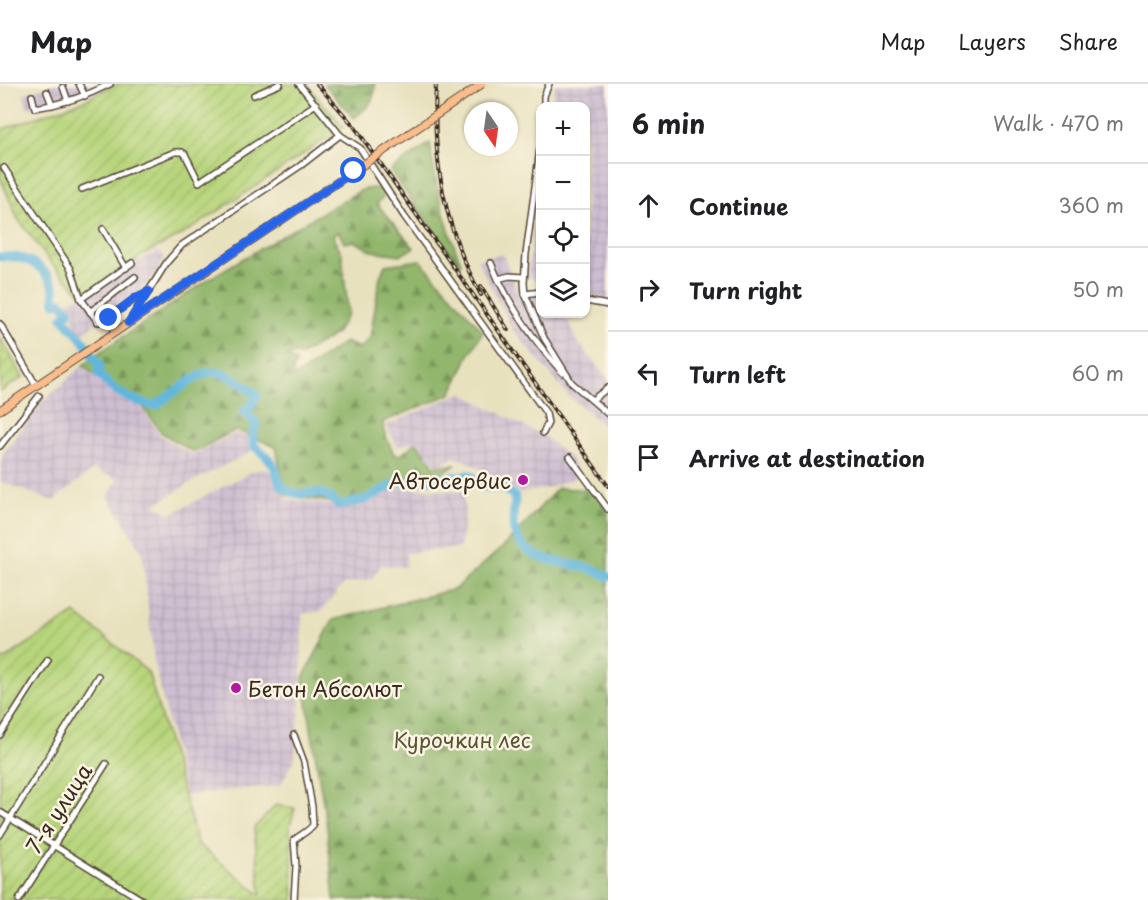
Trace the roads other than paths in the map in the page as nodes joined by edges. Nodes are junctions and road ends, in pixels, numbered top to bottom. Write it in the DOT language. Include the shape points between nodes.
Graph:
graph roads {
  1 [pos="79,84"];
  2 [pos="110,84"];
  3 [pos="280,84"];
  4 [pos="299,84"];
  5 [pos="482,84"];
  6 [pos="549,84"];
  7 [pos="63,87"];
  8 [pos="98,87"];
  9 [pos="47,92"];
  10 [pos="254,95"];
  11 [pos="32,96"];
  12 [pos="85,96"];
  13 [pos="68,101"];
  14 [pos="544,102"];
  15 [pos="316,104"];
  16 [pos="52,105"];
  17 [pos="340,135"];
  18 [pos="539,156"];
  19 [pos="4,168"];
  20 [pos="82,189"];
  21 [pos="103,229"];
  22 [pos="132,263"];
  23 [pos="491,263"];
  24 [pos="126,268"];
  25 [pos="524,277"];
  26 [pos="135,278"];
  27 [pos="498,279"];
  28 [pos="149,291"];
  29 [pos="536,293"];
  30 [pos="525,294"];
  31 [pos="81,300"];
  32 [pos="590,302"];
  33 [pos="608,306"];
  34 [pos="90,312"];
  35 [pos="128,323"];
  36 [pos="0,324"];
  37 [pos="572,383"];
  38 [pos="36,385"];
  39 [pos="608,388"];
  40 [pos="39,396"];
  41 [pos="592,399"];
  42 [pos="0,410"];
  43 [pos="608,414"];
  44 [pos="543,433"];
  45 [pos="0,446"];
  46 [pos="570,457"];
  47 [pos="608,510"];
  48 [pos="48,660"];
  49 [pos="98,676"];
  50 [pos="0,735"];
  51 [pos="294,735"];
  52 [pos="106,764"];
  53 [pos="0,812"];
  54 [pos="10,818"];
  55 [pos="0,835"];
  56 [pos="53,846"];
  57 [pos="138,899"];
  58 [pos="19,900"];
  59 [pos="294,900"];
  1 -- 12 [label="street"];
  2 -- 8 [label="street"];
  3 -- 10 [label="street"];
  4 -- 15 [label="street"];
  5 -- 35 [label="main road, bridge"];
  6 -- 14 [label="street"];
  7 -- 13 [label="street"];
  8 -- 12 [label="street"];
  9 -- 16 [label="street"];
  11 -- 16 [label="street" via="35,108"];
  12 -- 13 [label="street"];
  13 -- 16 [label="street"];
  15 -- 17 [label="street"];
  15 -- 20 [label="street" via="199,182 186,154 175,152"];
  17 -- 28 [label="street" via="182,244"];
  17 -- 44 [label="street" via="360,148 404,216 546,413 548,423"];
  18 -- 25 [label="street"];
  19 -- 31 [label="street" via="71,269"];
  21 -- 24 [label="street"];
  22 -- 24 [label="street"];
  23 -- 27 [label="street"];
  24 -- 31 [label="street"];
  25 -- 27 [label="street"];
  25 -- 30 [label="street"];
  26 -- 34 [label="street"];
  27 -- 37 [label="street" via="531,337"];
  28 -- 34 [label="street" via="98,322"];
  28 -- 35 [label="street"];
  29 -- 30 [label="street"];
  30 -- 37 [label="street" via="544,338"];
  31 -- 34 [label="street"];
  32 -- 33 [label="street"];
  35 -- 38 [label="main road"];
  36 -- 38 [label="street"];
  37 -- 41 [label="street"];
  38 -- 42 [label="main road"];
  39 -- 41 [label="street"];
  40 -- 45 [label="street"];
  41 -- 43 [label="street"];
  46 -- 47 [label="street"];
  48 -- 50 [label="street"];
  49 -- 54 [label="street"];
  51 -- 59 [label="street" via="304,762 313,825 294,840"];
  52 -- 56 [label="street, 7-я улица"];
  53 -- 54 [label="street"];
  54 -- 55 [label="street"];
  54 -- 56 [label="street"];
  56 -- 57 [label="street"];
  56 -- 58 [label="street, 7-я улица"];
}
